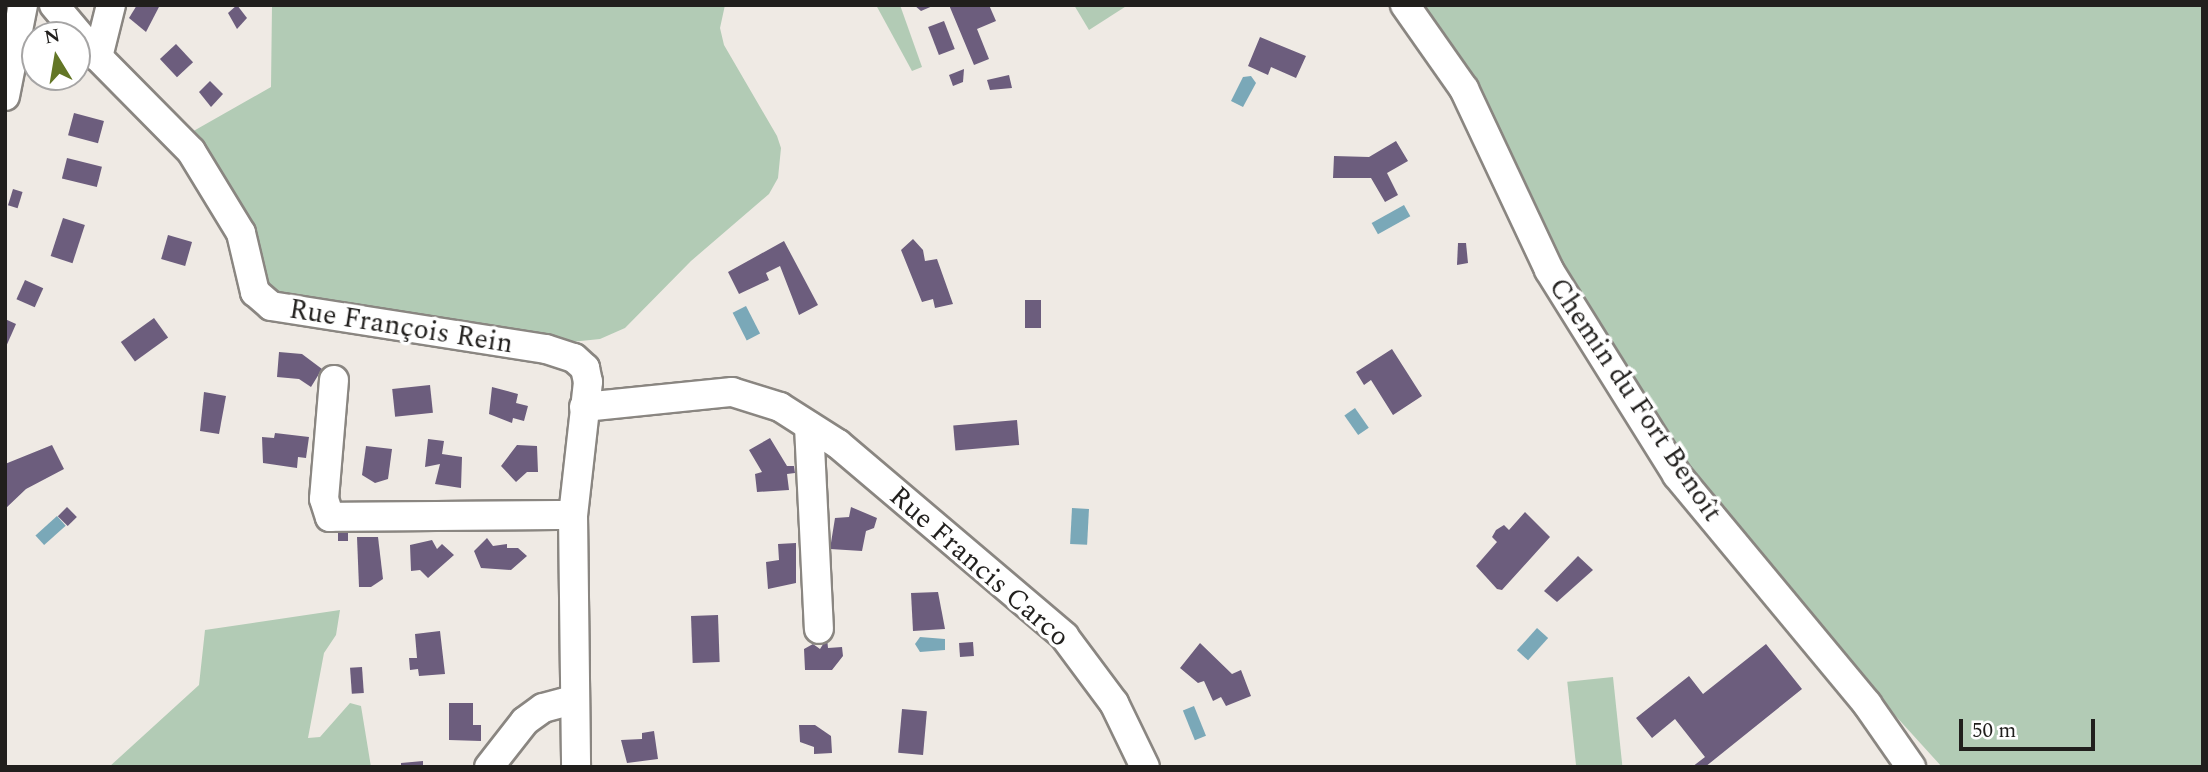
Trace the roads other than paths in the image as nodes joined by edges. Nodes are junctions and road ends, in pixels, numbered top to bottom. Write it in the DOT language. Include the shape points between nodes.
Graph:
graph roads {
  1 [pos="23,5"];
  2 [pos="54,5"];
  3 [pos="111,5"];
  4 [pos="1405,5"];
  5 [pos="98,57"];
  6 [pos="5,96"];
  7 [pos="334,380"];
  8 [pos="584,407"];
  9 [pos="809,426"];
  10 [pos="573,515"];
  11 [pos="819,629"];
  12 [pos="572,700"];
  13 [pos="489,767"];
  14 [pos="576,767"];
  15 [pos="1145,767"];
  16 [pos="1911,767"];
  1 -- 6 [label="street"];
  2 -- 5 [label="street, Rue François Rein"];
  3 -- 5 [label="street"];
  4 -- 16 [label="street, Chemin du Fort Benoît" via="1464,89 1549,270 1678,475 1867,704"];
  5 -- 8 [label="street, Rue François Rein" via="191,151 241,233 255,292 271,306 546,349 574,358 585,368"];
  7 -- 10 [label="street" via="324,499 330,517"];
  8 -- 9 [label="street, Rue Francis Carco" via="732,392 771,403"];
  8 -- 10 [label="street"];
  9 -- 11 [label="street"];
  9 -- 15 [label="street, Rue Francis Carco" via="838,444 1064,636 1114,703"];
  10 -- 12 [label="street"];
  12 -- 13 [label="street" via="543,708 525,721"];
  12 -- 14 [label="street"];
}
